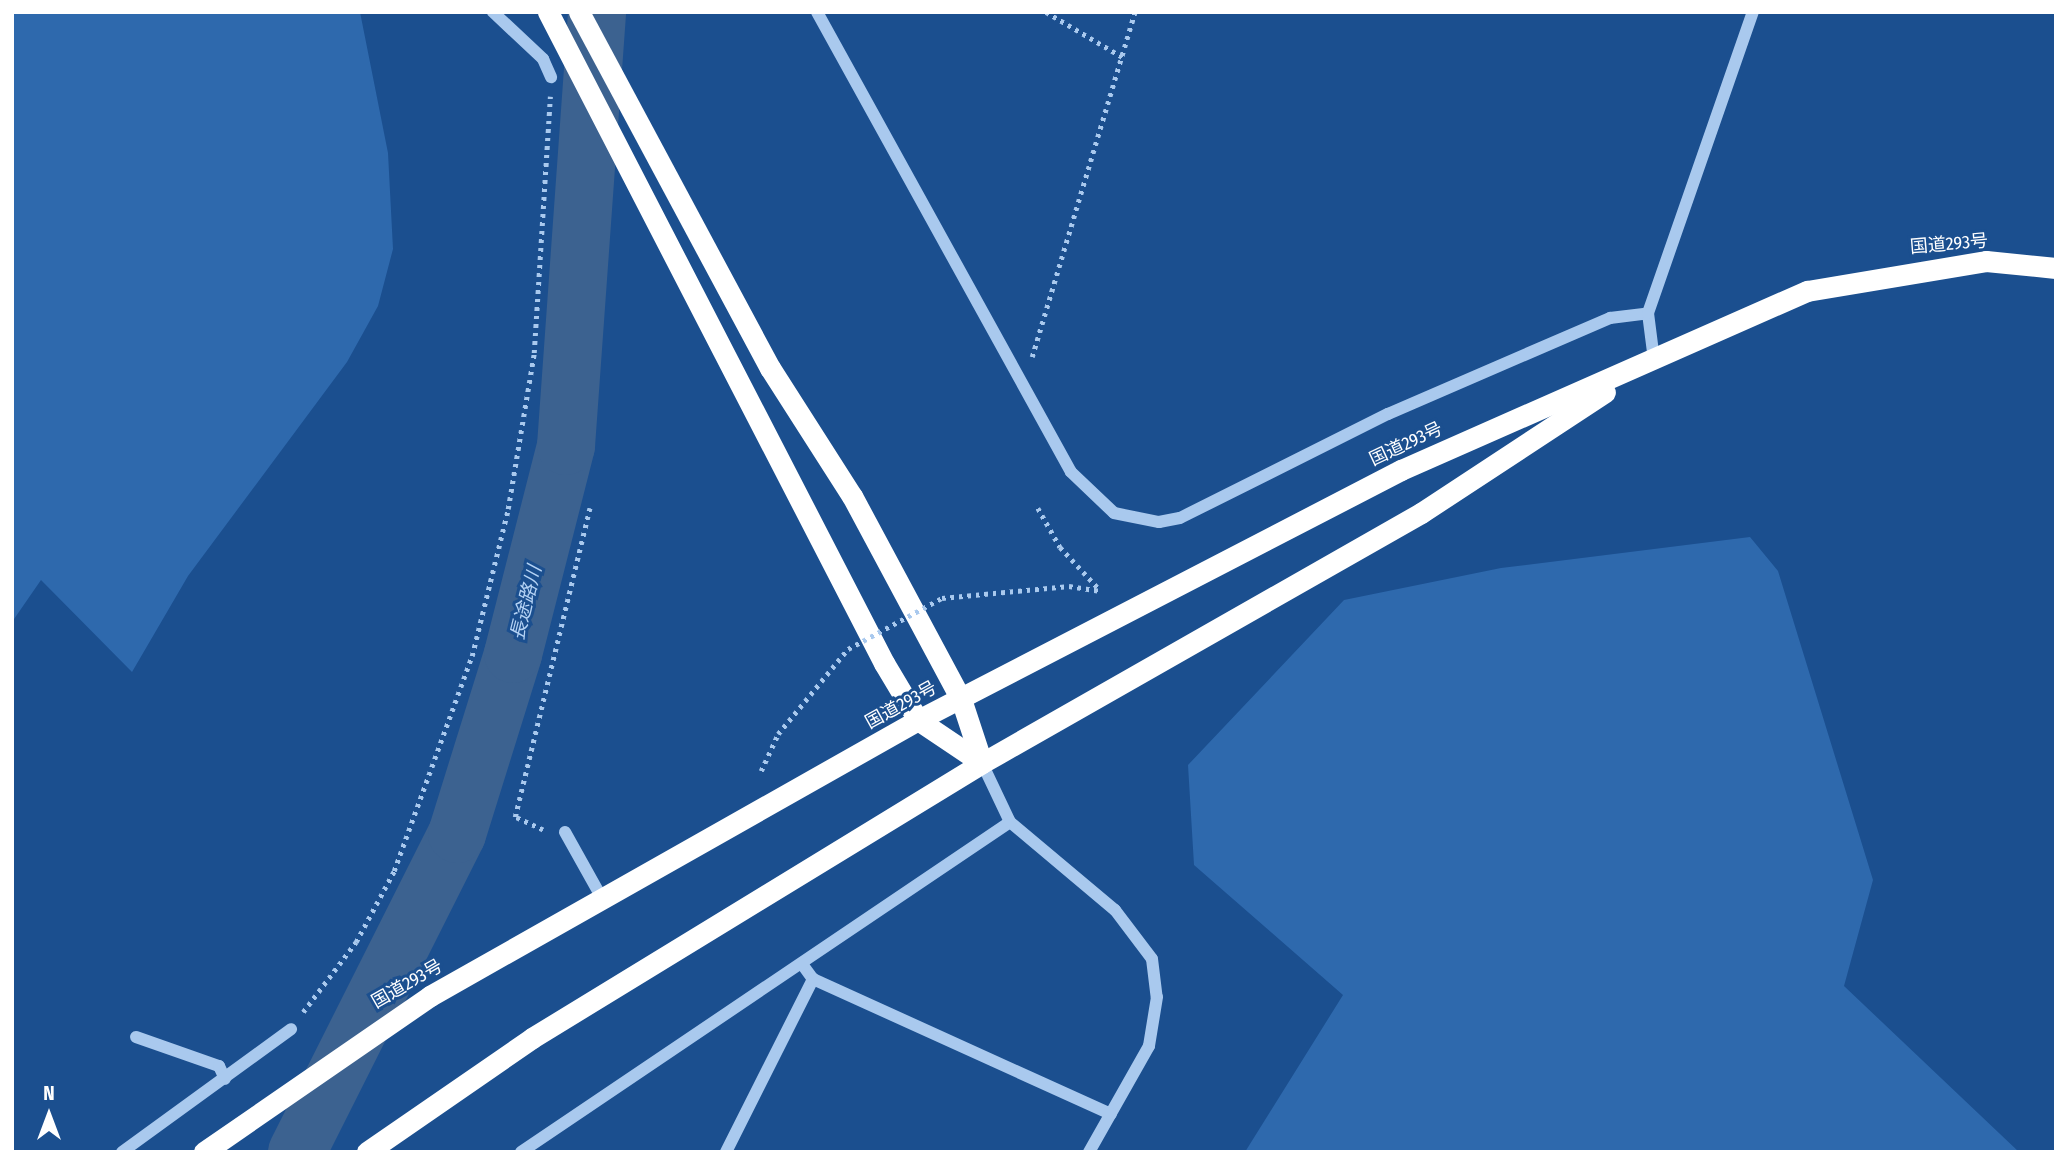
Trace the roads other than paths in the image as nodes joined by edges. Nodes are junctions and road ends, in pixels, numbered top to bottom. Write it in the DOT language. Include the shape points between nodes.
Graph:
graph roads {
  1 [pos="493,12"];
  2 [pos="548,12"];
  3 [pos="579,12"];
  4 [pos="817,12"];
  5 [pos="1753,12"];
  6 [pos="551,77"];
  7 [pos="2056,268"];
  8 [pos="1648,313"];
  9 [pos="1654,360"];
  10 [pos="961,699"];
  11 [pos="918,720"];
  12 [pos="982,763"];
  13 [pos="1010,822"];
  14 [pos="565,832"];
  15 [pos="603,900"];
  16 [pos="802,964"];
  17 [pos="813,979"];
  18 [pos="291,1029"];
  19 [pos="136,1037"];
  20 [pos="225,1079"];
  21 [pos="1111,1114"];
  22 [pos="368,1151"];
  23 [pos="122,1152"];
  24 [pos="204,1152"];
  25 [pos="522,1152"];
  26 [pos="726,1152"];
  27 [pos="1089,1152"];
  1 -- 6 [label="street" via="543,59"];
  2 -- 11 [label="highway"];
  3 -- 10 [label="highway"];
  4 -- 8 [label="street" via="1084,490 1114,513 1159,522 1205,507 1388,414 1610,318"];
  5 -- 8 [label="street"];
  7 -- 9 [label="highway, 国道293号" via="1986,261 1807,291"];
  8 -- 9 [label="street"];
  9 -- 10 [label="highway, 国道293号" via="1401,470"];
  9 -- 12 [label="highway, 国道293号" via="1421,513"];
  10 -- 11 [label="highway, 国道293号"];
  10 -- 12 [label="highway"];
  11 -- 12 [label="highway"];
  11 -- 15 [label="highway, 国道293号"];
  12 -- 13 [label="street"];
  12 -- 22 [label="highway, 国道293号" via="533,1038"];
  13 -- 16 [label="street"];
  13 -- 21 [label="street" via="1115,910 1152,959 1157,998 1149,1046"];
  14 -- 15 [label="street"];
  15 -- 24 [label="highway, 国道293号" via="430,996 272,1100"];
  16 -- 17 [label="street"];
  16 -- 25 [label="street"];
  17 -- 21 [label="street"];
  17 -- 26 [label="street"];
  18 -- 20 [label="street"];
  19 -- 20 [label="street" via="219,1066"];
  20 -- 23 [label="street"];
  21 -- 27 [label="street"];
}
